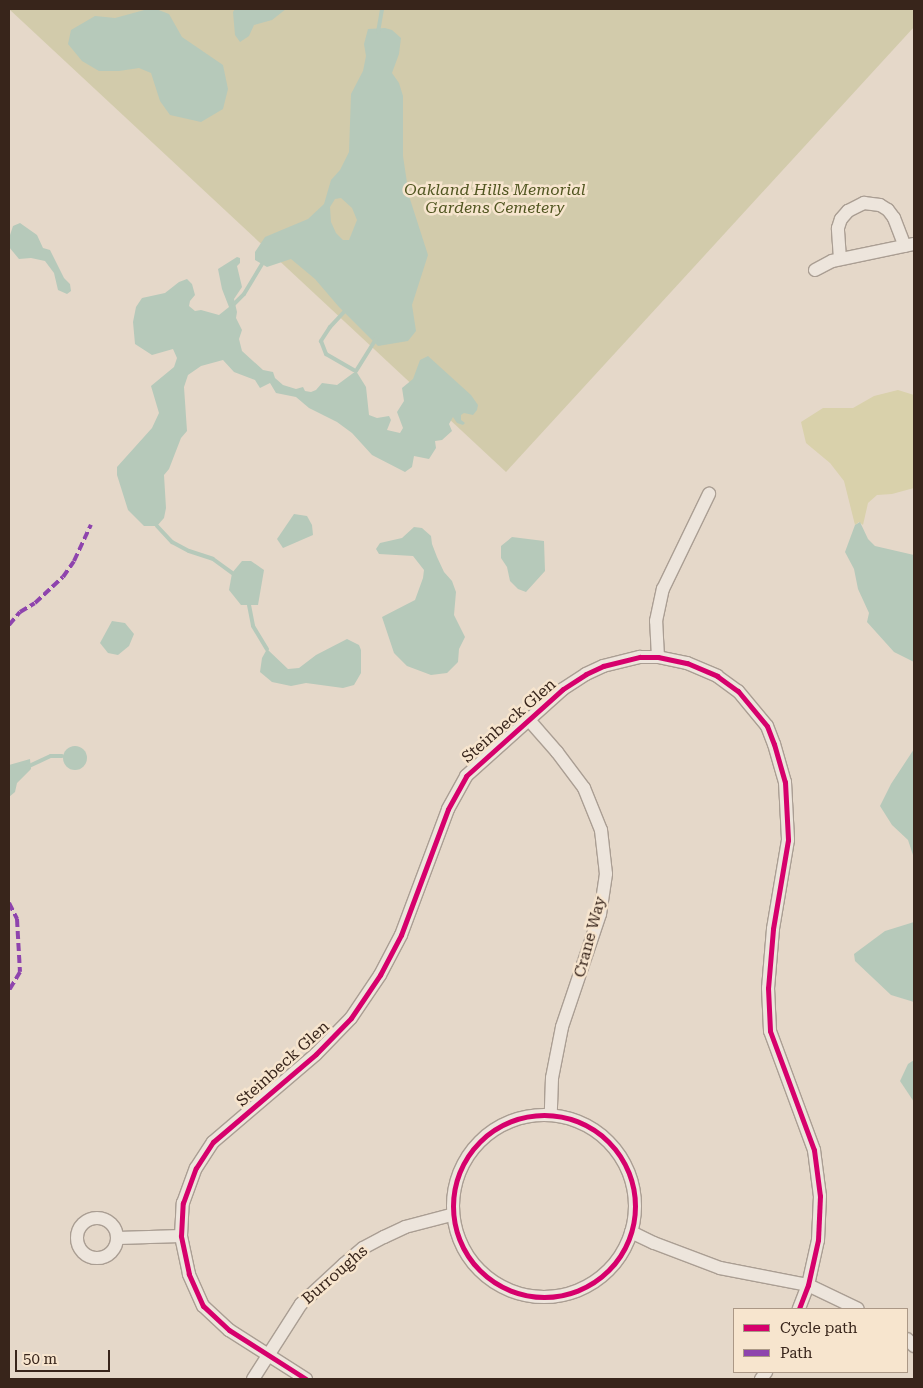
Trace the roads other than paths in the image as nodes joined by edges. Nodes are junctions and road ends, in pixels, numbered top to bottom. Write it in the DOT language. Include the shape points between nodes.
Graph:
graph roads {
  1 [pos="910,245"];
  2 [pos="840,259"];
  3 [pos="815,270"];
  4 [pos="709,494"];
  5 [pos="658,657"];
  6 [pos="529,720"];
  7 [pos="551,1114"];
  8 [pos="451,1215"];
  9 [pos="631,1232"];
  10 [pos="181,1236"];
  11 [pos="118,1238"];
  12 [pos="808,1285"];
  13 [pos="798,1308"];
  14 [pos="856,1308"];
  15 [pos="267,1355"];
  16 [pos="253,1379"];
  17 [pos="306,1379"];
  1 -- 2 [label="street"];
  1 -- 2 [label="street" via="888,210 880,205 864,203 848,211 841,219 837,240"];
  2 -- 3 [label="street"];
  4 -- 5 [label="street" via="663,588 656,621"];
  5 -- 6 [label="street, Steinbeck Glen" via="621,661 586,674 563,689"];
  5 -- 12 [label="street, Steinbeck Glen" via="687,663 717,676 738,691 766,726 785,782 788,840 773,929 768,988 770,1031 814,1150 820,1196 818,1240"];
  6 -- 7 [label="street, Crane Way" via="584,788 601,830 606,874 600,914 562,1027 552,1078"];
  6 -- 10 [label="street, Steinbeck Glen" via="466,776 448,809 402,935 351,1018 316,1054 213,1142 200,1161 183,1203"];
  7 -- 8 [label="street" via="522,1117 482,1140 471,1153 453,1189"];
  7 -- 9 [label="street" via="568,1116 596,1129 615,1148 632,1175 636,1192"];
  8 -- 9 [label="street" via="461,1245 490,1278 532,1296 550,1298 581,1290 596,1282 612,1268"];
  8 -- 15 [label="street, Burroughs" via="405,1228 363,1248 301,1304"];
  9 -- 12 [label="street" via="720,1268"];
  10 -- 11 [label="street"];
  10 -- 15 [label="street, Steinbeck Glen" via="189,1274 203,1306 229,1330"];
  12 -- 13 [label="street, Steinbeck Glen"];
  12 -- 14 [label="street"];
  15 -- 16 [label="street, Burroughs"];
  15 -- 17 [label="street, Steinbeck Glen"];
}
